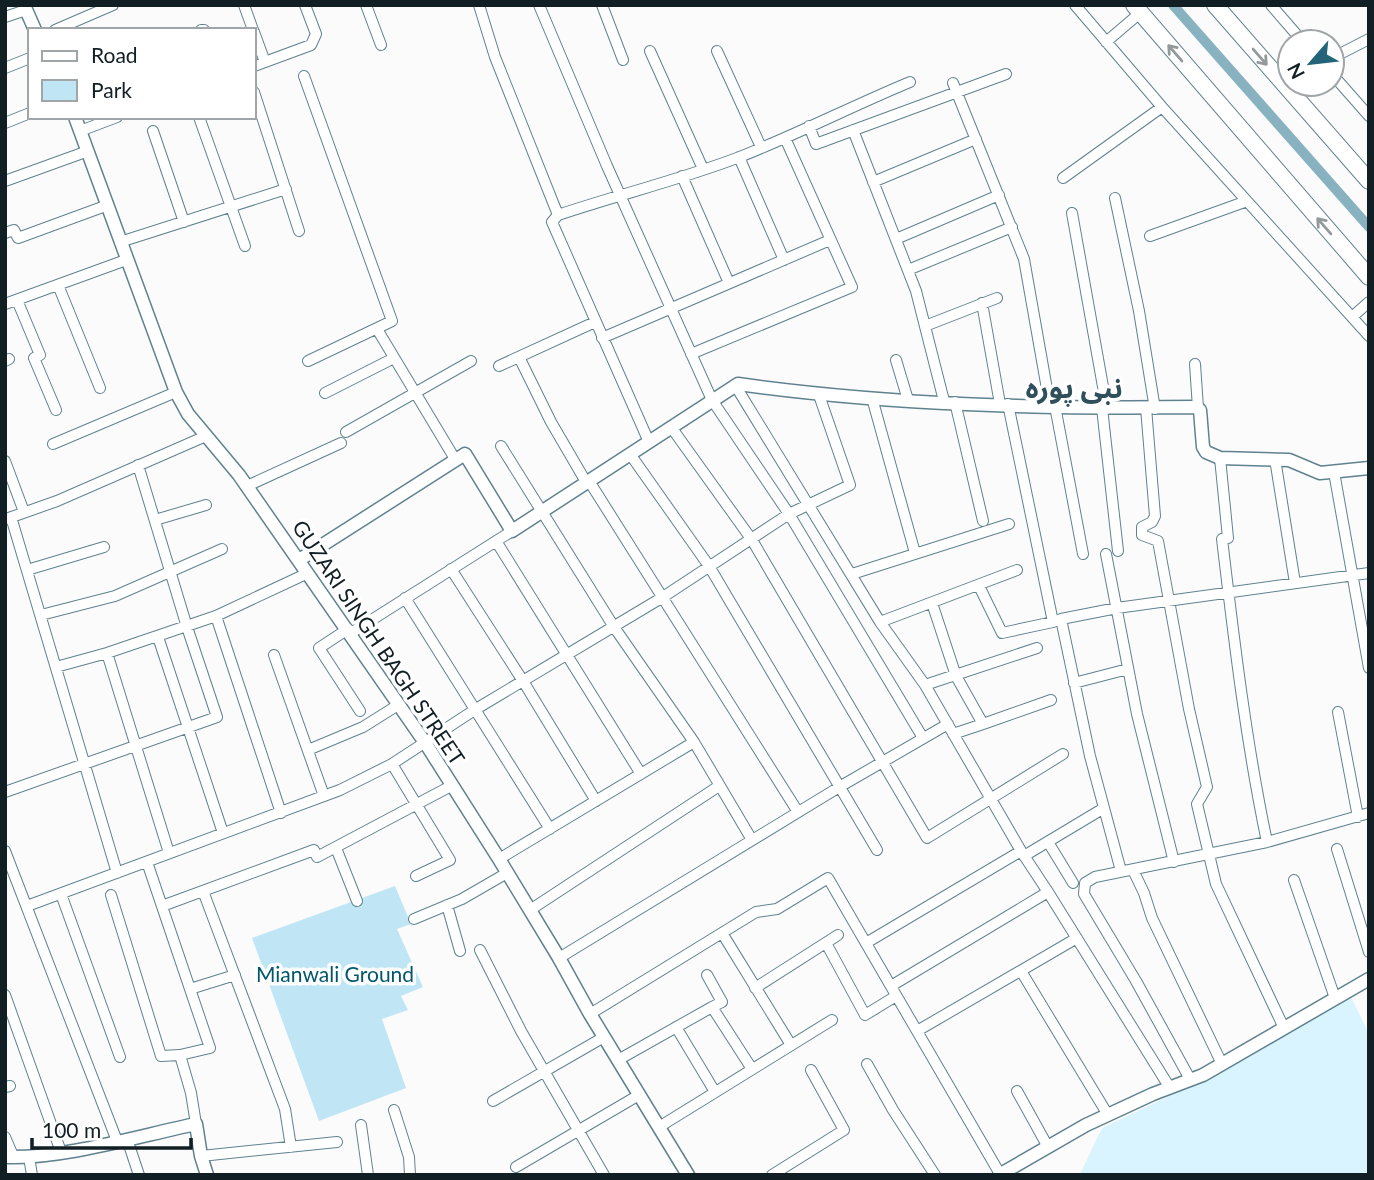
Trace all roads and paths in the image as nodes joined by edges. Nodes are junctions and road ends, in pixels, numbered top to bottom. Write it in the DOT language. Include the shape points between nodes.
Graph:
graph roads {
  1 [pos="113,5"];
  2 [pos="244,5"];
  3 [pos="305,5"];
  4 [pos="366,5"];
  5 [pos="479,5"];
  6 [pos="540,5"];
  7 [pos="601,5"];
  8 [pos="1075,5"];
  9 [pos="1215,5"];
  10 [pos="1270,5"];
  11 [pos="25,8"];
  12 [pos="1137,9"];
  13 [pos="5,17"];
  14 [pos="34,28"];
  15 [pos="60,28"];
  16 [pos="252,28"];
  17 [pos="1291,28"];
  18 [pos="256,39"];
  19 [pos="1369,39"];
  20 [pos="1106,42"];
  21 [pos="381,45"];
  22 [pos="650,51"];
  23 [pos="718,51"];
  24 [pos="1346,51"];
  25 [pos="28,59"];
  26 [pos="623,60"];
  27 [pos="265,62"];
  28 [pos="256,65"];
  29 [pos="5,68"];
  30 [pos="1006,74"];
  31 [pos="304,76"];
  32 [pos="910,82"];
  33 [pos="955,87"];
  34 [pos="1346,90"];
  35 [pos="256,98"];
  36 [pos="1162,107"];
  37 [pos="28,114"];
  38 [pos="1369,116"];
  39 [pos="76,119"];
  40 [pos="112,119"];
  41 [pos="200,119"];
  42 [pos="5,123"];
  43 [pos="809,126"];
  44 [pos="853,130"];
  45 [pos="80,131"];
  46 [pos="153,131"];
  47 [pos="786,138"];
  48 [pos="976,139"];
  49 [pos="761,147"];
  50 [pos="88,151"];
  51 [pos="739,157"];
  52 [pos="704,169"];
  53 [pos="682,176"];
  54 [pos="1063,178"];
  55 [pos="5,181"];
  56 [pos="1369,181"];
  57 [pos="873,182"];
  58 [pos="286,189"];
  59 [pos="620,195"];
  60 [pos="999,195"];
  61 [pos="1115,198"];
  62 [pos="1247,201"];
  63 [pos="108,205"];
  64 [pos="231,207"];
  65 [pos="1072,212"];
  66 [pos="558,215"];
  67 [pos="184,222"];
  68 [pos="1012,227"];
  69 [pos="299,231"];
  70 [pos="5,233"];
  71 [pos="1150,236"];
  72 [pos="896,239"];
  73 [pos="830,240"];
  74 [pos="120,242"];
  75 [pos="245,246"];
  76 [pos="126,260"];
  77 [pos="784,260"];
  78 [pos="908,270"];
  79 [pos="1369,277"];
  80 [pos="729,283"];
  81 [pos="58,285"];
  82 [pos="997,298"];
  83 [pos="18,300"];
  84 [pos="1369,302"];
  85 [pos="982,303"];
  86 [pos="5,304"];
  87 [pos="670,307"];
  88 [pos="1352,317"];
  89 [pos="595,322"];
  90 [pos="925,326"];
  91 [pos="377,329"];
  92 [pos="1369,336"];
  93 [pos="602,338"];
  94 [pos="691,354"];
  95 [pos="519,357"];
  96 [pos="394,358"];
  97 [pos="896,360"];
  98 [pos="308,361"];
  99 [pos="471,361"];
  100 [pos="1195,364"];
  101 [pos="499,366"];
  102 [pos="735,384"];
  103 [pos="100,388"];
  104 [pos="176,392"];
  105 [pos="325,393"];
  106 [pos="415,393"];
  107 [pos="819,395"];
  108 [pos="872,398"];
  109 [pos="712,400"];
  110 [pos="908,400"];
  111 [pos="950,402"];
  112 [pos="1004,404"];
  113 [pos="1053,406"];
  114 [pos="1198,408"];
  115 [pos="1105,409"];
  116 [pos="1150,409"];
  117 [pos="56,410"];
  118 [pos="671,427"];
  119 [pos="345,432"];
  120 [pos="206,436"];
  121 [pos="649,442"];
  122 [pos="341,443"];
  123 [pos="53,444"];
  124 [pos="501,446"];
  125 [pos="630,454"];
  126 [pos="1220,458"];
  127 [pos="455,459"];
  128 [pos="1275,460"];
  129 [pos="5,461"];
  130 [pos="138,465"];
  131 [pos="1369,468"];
  132 [pos="1334,472"];
  133 [pos="587,482"];
  134 [pos="247,486"];
  135 [pos="809,503"];
  136 [pos="206,505"];
  137 [pos="24,512"];
  138 [pos="541,512"];
  139 [pos="789,514"];
  140 [pos="8,518"];
  141 [pos="155,520"];
  142 [pos="983,521"];
  143 [pos="1009,524"];
  144 [pos="512,531"];
  145 [pos="752,540"];
  146 [pos="496,541"];
  147 [pos="104,547"];
  148 [pos="222,549"];
  149 [pos="1118,551"];
  150 [pos="915,553"];
  151 [pos="1083,554"];
  152 [pos="1106,554"];
  153 [pos="299,560"];
  154 [pos="709,566"];
  155 [pos="451,569"];
  156 [pos="27,570"];
  157 [pos="1017,570"];
  158 [pos="171,573"];
  159 [pos="308,573"];
  160 [pos="1369,573"];
  161 [pos="852,574"];
  162 [pos="1352,576"];
  163 [pos="1295,583"];
  164 [pos="979,586"];
  165 [pos="1228,593"];
  166 [pos="663,597"];
  167 [pos="405,598"];
  168 [pos="1168,601"];
  169 [pos="932,603"];
  170 [pos="1117,608"];
  171 [pos="41,615"];
  172 [pos="216,616"];
  173 [pos="1057,621"];
  174 [pos="880,622"];
  175 [pos="187,627"];
  176 [pos="614,627"];
  177 [pos="349,631"];
  178 [pos="158,636"];
  179 [pos="1037,648"];
  180 [pos="107,653"];
  181 [pos="567,654"];
  182 [pos="274,655"];
  183 [pos="56,667"];
  184 [pos="1369,668"];
  185 [pos="1129,669"];
  186 [pos="956,676"];
  187 [pos="523,681"];
  188 [pos="1074,683"];
  189 [pos="925,685"];
  190 [pos="1051,700"];
  191 [pos="398,705"];
  192 [pos="476,709"];
  193 [pos="360,711"];
  194 [pos="1338,712"];
  195 [pos="983,723"];
  196 [pos="948,724"];
  197 [pos="188,727"];
  198 [pos="954,734"];
  199 [pos="923,737"];
  200 [pos="694,742"];
  201 [pos="426,744"];
  202 [pos="136,745"];
  203 [pos="308,750"];
  204 [pos="1063,754"];
  205 [pos="883,761"];
  206 [pos="85,763"];
  207 [pos="392,764"];
  208 [pos="641,774"];
  209 [pos="451,786"];
  210 [pos="719,786"];
  211 [pos="841,786"];
  212 [pos="5,792"];
  213 [pos="324,796"];
  214 [pos="989,799"];
  215 [pos="596,801"];
  216 [pos="417,806"];
  217 [pos="1104,808"];
  218 [pos="798,812"];
  219 [pos="281,813"];
  220 [pos="1369,813"];
  221 [pos="1358,817"];
  222 [pos="550,830"];
  223 [pos="223,833"];
  224 [pos="752,840"];
  225 [pos="1048,842"];
  226 [pos="1268,842"];
  227 [pos="336,848"];
  228 [pos="1337,849"];
  229 [pos="877,850"];
  230 [pos="5,851"];
  231 [pos="169,853"];
  232 [pos="1023,854"];
  233 [pos="1208,855"];
  234 [pos="499,859"];
  235 [pos="147,862"];
  236 [pos="1174,862"];
  237 [pos="1133,870"];
  238 [pos="1121,871"];
  239 [pos="117,873"];
  240 [pos="507,873"];
  241 [pos="416,876"];
  242 [pos="1294,880"];
  243 [pos="1073,883"];
  244 [pos="203,891"];
  245 [pos="1048,892"];
  246 [pos="61,894"];
  247 [pos="111,895"];
  248 [pos="357,901"];
  249 [pos="447,905"];
  250 [pos="27,906"];
  251 [pos="162,906"];
  252 [pos="530,910"];
  253 [pos="414,919"];
  254 [pos="722,933"];
  255 [pos="838,935"];
  256 [pos="1077,938"];
  257 [pos="826,943"];
  258 [pos="866,943"];
  259 [pos="480,950"];
  260 [pos="460,951"];
  261 [pos="1369,952"];
  262 [pos="559,958"];
  263 [pos="1021,971"];
  264 [pos="234,975"];
  265 [pos="707,975"];
  266 [pos="1369,979"];
  267 [pos="755,988"];
  268 [pos="190,989"];
  269 [pos="893,991"];
  270 [pos="5,995"];
  271 [pos="1335,998"];
  272 [pos="712,1007"];
  273 [pos="590,1014"];
  274 [pos="832,1020"];
  275 [pos="676,1027"];
  276 [pos="17,1028"];
  277 [pos="1284,1028"];
  278 [pos="917,1031"];
  279 [pos="5,1032"];
  280 [pos="604,1037"];
  281 [pos="791,1045"];
  282 [pos="180,1055"];
  283 [pos="120,1057"];
  284 [pos="618,1060"];
  285 [pos="867,1064"];
  286 [pos="1222,1064"];
  287 [pos="752,1069"];
  288 [pos="811,1070"];
  289 [pos="545,1071"];
  290 [pos="1190,1079"];
  291 [pos="1170,1088"];
  292 [pos="1017,1091"];
  293 [pos="715,1092"];
  294 [pos="639,1095"];
  295 [pos="494,1101"];
  296 [pos="394,1110"];
  297 [pos="1108,1115"];
  298 [pos="196,1124"];
  299 [pos="361,1125"];
  300 [pos="659,1127"];
  301 [pos="579,1130"];
  302 [pos="5,1137"];
  303 [pos="122,1140"];
  304 [pos="337,1142"];
  305 [pos="291,1147"];
  306 [pos="1048,1147"];
  307 [pos="61,1152"];
  308 [pos="201,1156"];
  309 [pos="10,1157"];
  310 [pos="29,1157"];
  311 [pos="516,1167"];
  312 [pos="32,1175"];
  313 [pos="139,1175"];
  314 [pos="207,1175"];
  315 [pos="368,1175"];
  316 [pos="410,1175"];
  317 [pos="604,1175"];
  318 [pos="688,1175"];
  319 [pos="772,1175"];
  320 [pos="935,1175"];
  321 [pos="999,1175"];
  1 -- 15 [label="street"];
  2 -- 16 [label="street"];
  3 -- 27 [label="street" via="316,34 311,45"];
  4 -- 21 [label="street"];
  5 -- 66 [label="street"];
  6 -- 59 [label="street"];
  7 -- 26 [label="street"];
  8 -- 20 [label="street"];
  9 -- 56 [label="highway, one-way"];
  10 -- 17 [label="street"];
  11 -- 13 [label="street"];
  11 -- 14 [label="street"];
  12 -- 20 [label="street"];
  79 -- 12 [label="highway, one-way"];
  18 -- 27 [label="street"];
  19 -- 24 [label="street"];
  20 -- 36 [label="street"];
  22 -- 52 [label="street"];
  23 -- 49 [label="street"];
  25 -- 29 [label="street"];
  27 -- 28 [label="street"];
  30 -- 33 [label="street"];
  31 -- 91 [label="street" via="392,321"];
  32 -- 43 [label="street"];
  33 -- 44 [label="street"];
  33 -- 48 [label="street"];
  34 -- 38 [label="street"];
  35 -- 58 [label="street"];
  36 -- 54 [label="street"];
  36 -- 62 [label="street"];
  37 -- 42 [label="street"];
  39 -- 45 [label="street, GUZARI SINGH BAGH STREET"];
  40 -- 45 [label="street"];
  41 -- 64 [label="street"];
  43 -- 44 [label="street" via="816,144"];
  43 -- 47 [label="street"];
  44 -- 57 [label="street"];
  45 -- 50 [label="street, GUZARI SINGH BAGH STREET"];
  46 -- 67 [label="street"];
  47 -- 49 [label="street"];
  47 -- 73 [label="street"];
  48 -- 57 [label="street"];
  48 -- 60 [label="street"];
  49 -- 51 [label="street"];
  50 -- 55 [label="street"];
  50 -- 63 [label="street, GUZARI SINGH BAGH STREET"];
  51 -- 52 [label="street"];
  51 -- 77 [label="street"];
  52 -- 53 [label="street"];
  53 -- 59 [label="street"];
  53 -- 80 [label="street"];
  57 -- 72 [label="street"];
  58 -- 64 [label="street"];
  58 -- 69 [label="street"];
  59 -- 66 [label="street"];
  59 -- 87 [label="street"];
  60 -- 68 [label="street"];
  60 -- 72 [label="street"];
  61 -- 116 [label="street" via="1139,312"];
  62 -- 71 [label="street"];
  62 -- 88 [label="street"];
  63 -- 70 [label="street" via="18,238 14,230"];
  63 -- 74 [label="street, GUZARI SINGH BAGH STREET"];
  64 -- 67 [label="street"];
  64 -- 75 [label="street"];
  65 -- 115 [label="street"];
  66 -- 89 [label="street" via="552,222"];
  67 -- 74 [label="street"];
  68 -- 78 [label="street"];
  68 -- 113 [label="street" via="1024,260"];
  72 -- 78 [label="street"];
  73 -- 77 [label="street"];
  73 -- 94 [label="street" via="852,287"];
  74 -- 76 [label="street, GUZARI SINGH BAGH STREET"];
  76 -- 81 [label="street"];
  76 -- 104 [label="street, GUZARI SINGH BAGH STREET"];
  77 -- 80 [label="street"];
  78 -- 90 [label="street"];
  80 -- 87 [label="street"];
  81 -- 83 [label="street"];
  81 -- 103 [label="street"];
  82 -- 85 [label="street"];
  83 -- 86 [label="street"];
  83 -- 117 [label="street" via="40,355 33,358"];
  84 -- 88 [label="street"];
  85 -- 90 [label="street"];
  85 -- 112 [label="street"];
  87 -- 93 [label="street"];
  87 -- 94 [label="street"];
  88 -- 92 [label="street"];
  89 -- 93 [label="street"];
  89 -- 95 [label="street"];
  90 -- 111 [label="street"];
  91 -- 96 [label="street"];
  91 -- 98 [label="street"];
  93 -- 121 [label="street"];
  94 -- 109 [label="street"];
  95 -- 101 [label="street"];
  95 -- 133 [label="street"];
  96 -- 105 [label="street"];
  96 -- 106 [label="street"];
  97 -- 110 [label="street"];
  99 -- 106 [label="street"];
  100 -- 114 [label="street"];
  102 -- 107 [label="street"];
  102 -- 109 [label="street"];
  102 -- 135 [label="street"];
  104 -- 120 [label="street, GUZARI SINGH BAGH STREET"];
  104 -- 123 [label="street"];
  106 -- 119 [label="street"];
  106 -- 127 [label="street"];
  107 -- 108 [label="street"];
  107 -- 135 [label="street" via="850,485"];
  108 -- 110 [label="street"];
  108 -- 150 [label="street"];
  109 -- 118 [label="street"];
  109 -- 139 [label="street"];
  110 -- 111 [label="street"];
  111 -- 112 [label="street"];
  111 -- 142 [label="street"];
  112 -- 113 [label="street"];
  112 -- 173 [label="street"];
  113 -- 115 [label="street"];
  113 -- 151 [label="street"];
  114 -- 116 [label="street"];
  114 -- 126 [label="street" via="1203,447"];
  115 -- 116 [label="street"];
  115 -- 149 [label="street"];
  116 -- 168 [label="street" via="1155,516 1142,527 1142,534 1158,541"];
  118 -- 121 [label="street"];
  118 -- 145 [label="street"];
  120 -- 130 [label="street"];
  120 -- 134 [label="street, GUZARI SINGH BAGH STREET"];
  121 -- 125 [label="street"];
  122 -- 134 [label="street"];
  124 -- 138 [label="street"];
  125 -- 133 [label="street"];
  125 -- 154 [label="street"];
  126 -- 128 [label="street"];
  126 -- 165 [label="street"];
  127 -- 144 [label="street" via="466,454"];
  127 -- 153 [label="street"];
  128 -- 132 [label="street" via="1289,460 1320,473"];
  128 -- 163 [label="street"];
  129 -- 137 [label="street"];
  130 -- 137 [label="street"];
  130 -- 141 [label="street"];
  131 -- 132 [label="street"];
  132 -- 162 [label="street"];
  133 -- 138 [label="street"];
  133 -- 166 [label="street"];
  134 -- 153 [label="street, GUZARI SINGH BAGH STREET"];
  135 -- 139 [label="street"];
  135 -- 161 [label="street"];
  136 -- 141 [label="street"];
  137 -- 140 [label="street"];
  138 -- 144 [label="street"];
  138 -- 176 [label="street"];
  139 -- 145 [label="street"];
  139 -- 199 [label="street"];
  140 -- 156 [label="street"];
  141 -- 158 [label="street"];
  143 -- 150 [label="street"];
  144 -- 146 [label="street"];
  145 -- 154 [label="street"];
  145 -- 205 [label="street"];
  146 -- 155 [label="street"];
  146 -- 181 [label="street"];
  147 -- 156 [label="street"];
  148 -- 158 [label="street"];
  150 -- 161 [label="street"];
  152 -- 170 [label="street"];
  153 -- 159 [label="street, GUZARI SINGH BAGH STREET"];
  154 -- 166 [label="street"];
  154 -- 211 [label="street"];
  155 -- 167 [label="street"];
  155 -- 187 [label="street"];
  156 -- 171 [label="street"];
  157 -- 164 [label="street"];
  158 -- 171 [label="street" via="115,596"];
  158 -- 175 [label="street"];
  159 -- 172 [label="street"];
  159 -- 177 [label="street, GUZARI SINGH BAGH STREET"];
  160 -- 162 [label="street"];
  161 -- 174 [label="street"];
  162 -- 163 [label="street"];
  162 -- 184 [label="street"];
  163 -- 165 [label="street"];
  164 -- 169 [label="street"];
  164 -- 173 [label="street" via="1002,634"];
  165 -- 168 [label="street"];
  165 -- 226 [label="street"];
  166 -- 176 [label="street"];
  166 -- 218 [label="street"];
  167 -- 177 [label="street"];
  167 -- 192 [label="street"];
  168 -- 170 [label="street"];
  168 -- 233 [label="street" via="1207,788 1196,804"];
  169 -- 174 [label="street"];
  169 -- 186 [label="street"];
  170 -- 173 [label="street"];
  170 -- 185 [label="street"];
  171 -- 183 [label="street"];
  172 -- 175 [label="street"];
  172 -- 219 [label="street"];
  173 -- 188 [label="street"];
  174 -- 189 [label="street"];
  175 -- 178 [label="street"];
  175 -- 197 [label="street" via="217,718"];
  176 -- 181 [label="street"];
  176 -- 200 [label="street"];
  177 -- 191 [label="street, GUZARI SINGH BAGH STREET"];
  177 -- 193 [label="street" via="319,648"];
  178 -- 180 [label="street"];
  178 -- 197 [label="street"];
  179 -- 186 [label="street"];
  180 -- 183 [label="street"];
  180 -- 202 [label="street"];
  181 -- 187 [label="street"];
  181 -- 208 [label="street"];
  182 -- 203 [label="street"];
  183 -- 206 [label="street"];
  185 -- 188 [label="street"];
  185 -- 236 [label="street"];
  186 -- 189 [label="street"];
  186 -- 195 [label="street"];
  187 -- 192 [label="street"];
  187 -- 215 [label="street"];
  188 -- 217 [label="street"];
  189 -- 196 [label="street"];
  190 -- 195 [label="street"];
  191 -- 201 [label="street, GUZARI SINGH BAGH STREET"];
  191 -- 203 [label="street" via="363,727"];
  192 -- 201 [label="street"];
  192 -- 222 [label="street"];
  194 -- 221 [label="street"];
  195 -- 198 [label="street"];
  196 -- 198 [label="street"];
  196 -- 199 [label="street"];
  197 -- 202 [label="street"];
  197 -- 223 [label="street"];
  198 -- 214 [label="street"];
  199 -- 205 [label="street"];
  200 -- 208 [label="street"];
  200 -- 210 [label="street"];
  201 -- 207 [label="street"];
  201 -- 209 [label="street, GUZARI SINGH BAGH STREET"];
  202 -- 206 [label="street"];
  202 -- 231 [label="street"];
  203 -- 213 [label="street"];
  204 -- 214 [label="street"];
  205 -- 211 [label="street"];
  205 -- 214 [label="street" via="927,838"];
  206 -- 212 [label="street"];
  206 -- 239 [label="street"];
  207 -- 213 [label="street"];
  207 -- 216 [label="street"];
  208 -- 215 [label="street"];
  209 -- 216 [label="street"];
  209 -- 234 [label="street, GUZARI SINGH BAGH STREET"];
  210 -- 224 [label="street"];
  210 -- 252 [label="street"];
  211 -- 218 [label="street"];
  211 -- 229 [label="street"];
  213 -- 219 [label="street"];
  214 -- 232 [label="street"];
  215 -- 222 [label="street"];
  216 -- 227 [label="street"];
  216 -- 241 [label="street" via="450,860"];
  217 -- 225 [label="street"];
  217 -- 238 [label="street"];
  218 -- 224 [label="street"];
  219 -- 223 [label="street"];
  220 -- 221 [label="street"];
  221 -- 226 [label="street"];
  222 -- 234 [label="street"];
  223 -- 231 [label="street"];
  224 -- 262 [label="street"];
  225 -- 232 [label="street"];
  225 -- 243 [label="street"];
  226 -- 233 [label="street"];
  227 -- 244 [label="street" via="317,858 314,850"];
  227 -- 248 [label="street"];
  228 -- 261 [label="street"];
  230 -- 250 [label="street"];
  231 -- 235 [label="street"];
  232 -- 245 [label="street"];
  232 -- 258 [label="street"];
  233 -- 236 [label="street"];
  233 -- 277 [label="street" via="1216,884"];
  234 -- 240 [label="street, GUZARI SINGH BAGH STREET"];
  235 -- 239 [label="street"];
  235 -- 251 [label="street"];
  236 -- 237 [label="street"];
  237 -- 238 [label="street"];
  237 -- 286 [label="street"];
  238 -- 290 [label="street" via="1085,883 1084,894"];
  239 -- 246 [label="street"];
  240 -- 249 [label="street"];
  240 -- 252 [label="street, GUZARI SINGH BAGH STREET"];
  242 -- 271 [label="street"];
  244 -- 251 [label="street"];
  244 -- 264 [label="street"];
  245 -- 256 [label="street"];
  245 -- 269 [label="street"];
  246 -- 250 [label="street"];
  246 -- 283 [label="street"];
  247 -- 282 [label="street" via="161,1056"];
  249 -- 253 [label="street"];
  249 -- 260 [label="street"];
  250 -- 303 [label="street"];
  251 -- 268 [label="street"];
  252 -- 262 [label="street, GUZARI SINGH BAGH STREET"];
  254 -- 258 [label="street" via="756,912 777,909 828,878"];
  254 -- 267 [label="street"];
  254 -- 273 [label="street"];
  255 -- 257 [label="street"];
  256 -- 263 [label="street"];
  256 -- 291 [label="street"];
  257 -- 267 [label="street"];
  257 -- 269 [label="street" via="865,1015"];
  258 -- 269 [label="street"];
  259 -- 289 [label="street"];
  262 -- 273 [label="street, GUZARI SINGH BAGH STREET"];
  263 -- 278 [label="street"];
  263 -- 297 [label="street"];
  264 -- 268 [label="street"];
  264 -- 305 [label="street" via="285,1109"];
  265 -- 272 [label="street" via="722,1002"];
  266 -- 271 [label="street"];
  267 -- 281 [label="street"];
  268 -- 282 [label="street" via="210,1048"];
  269 -- 278 [label="street"];
  270 -- 276 [label="street"];
  271 -- 277 [label="street"];
  272 -- 275 [label="street"];
  272 -- 287 [label="street"];
  273 -- 280 [label="street, GUZARI SINGH BAGH STREET"];
  274 -- 281 [label="street"];
  275 -- 284 [label="street"];
  275 -- 293 [label="street"];
  276 -- 279 [label="street"];
  276 -- 307 [label="street"];
  277 -- 286 [label="street"];
  278 -- 321 [label="street"];
  280 -- 284 [label="street, GUZARI SINGH BAGH STREET"];
  280 -- 289 [label="street"];
  281 -- 287 [label="street"];
  282 -- 298 [label="street"];
  284 -- 294 [label="street, GUZARI SINGH BAGH STREET"];
  285 -- 320 [label="street"];
  286 -- 290 [label="street"];
  287 -- 293 [label="street"];
  288 -- 319 [label="street" via="844,1130"];
  289 -- 295 [label="street"];
  289 -- 301 [label="street"];
  290 -- 291 [label="street"];
  291 -- 297 [label="street"];
  292 -- 306 [label="street"];
  293 -- 300 [label="street"];
  294 -- 300 [label="street, GUZARI SINGH BAGH STREET"];
  294 -- 301 [label="street"];
  296 -- 316 [label="street"];
  297 -- 306 [label="street"];
  298 -- 303 [label="street"];
  298 -- 308 [label="street"];
  299 -- 315 [label="street"];
  300 -- 318 [label="street, GUZARI SINGH BAGH STREET"];
  301 -- 311 [label="street"];
  301 -- 317 [label="street"];
  302 -- 309 [label="street"];
  303 -- 307 [label="street"];
  303 -- 313 [label="street"];
  304 -- 305 [label="street"];
  305 -- 308 [label="street"];
  306 -- 321 [label="street"];
  307 -- 310 [label="street"];
  308 -- 314 [label="street"];
  309 -- 310 [label="street"];
  310 -- 312 [label="street"];
}
